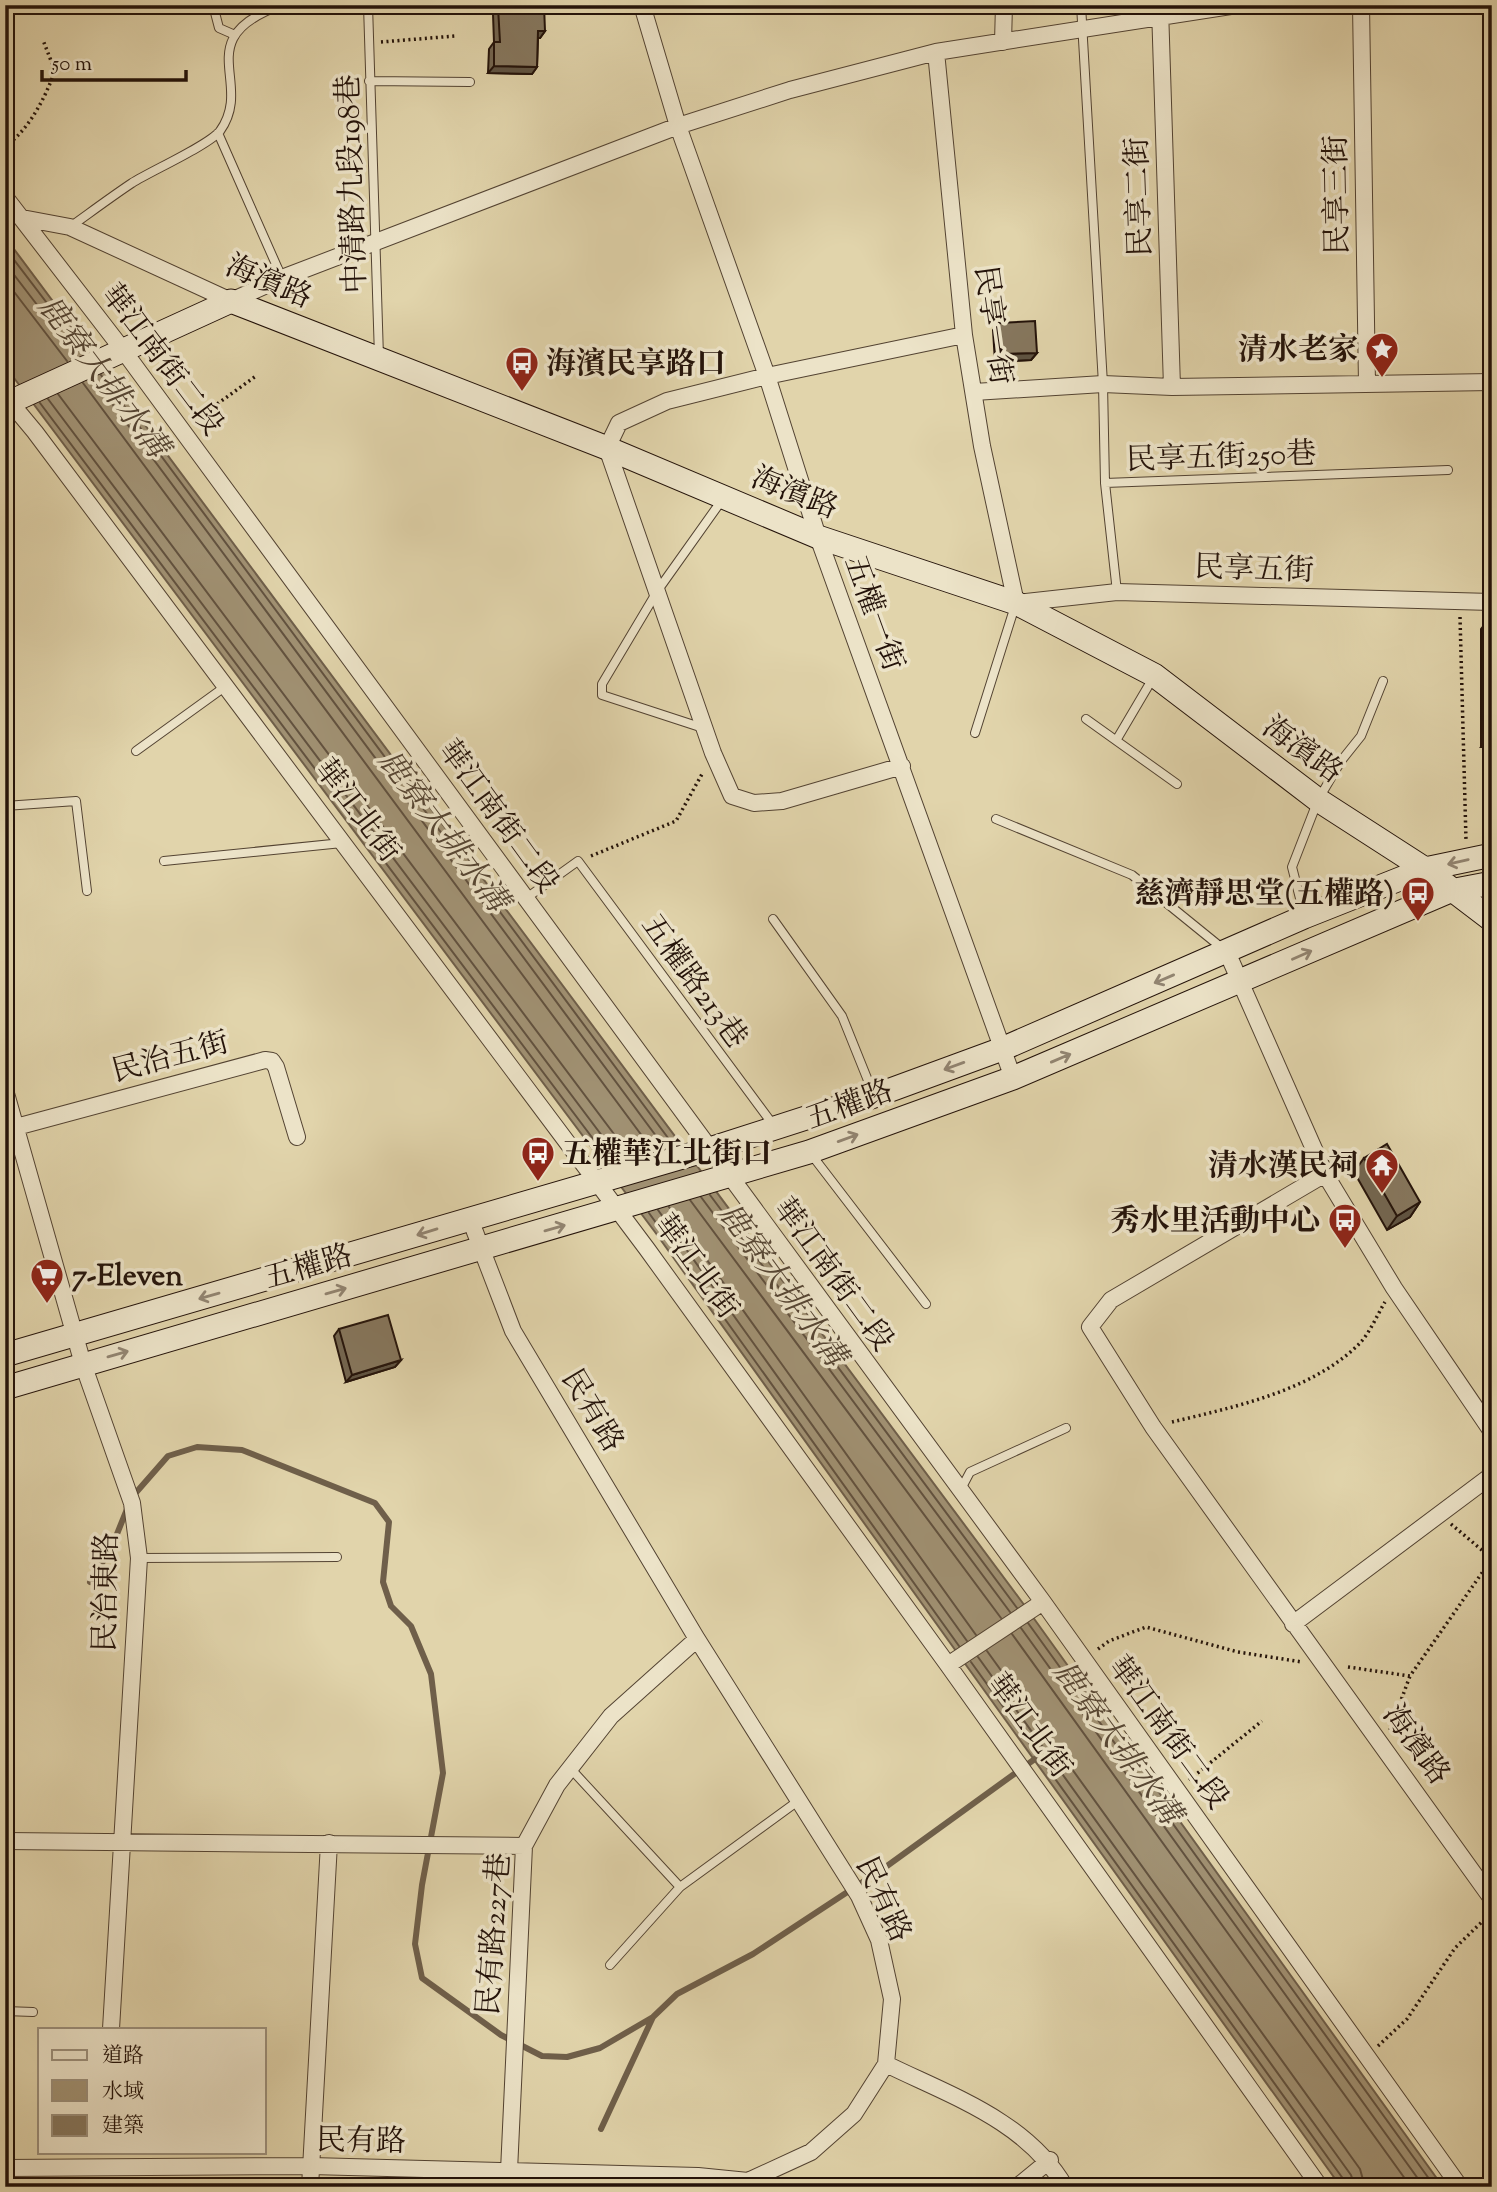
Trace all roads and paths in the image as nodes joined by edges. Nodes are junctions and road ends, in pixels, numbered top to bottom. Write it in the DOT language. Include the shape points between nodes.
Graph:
graph roads {
  1 [pos="213,5"];
  2 [pos="281,5"];
  3 [pos="368,5"];
  4 [pos="642,5"];
  5 [pos="1004,5"];
  6 [pos="1081,5"];
  7 [pos="1237,5"];
  8 [pos="1361,5"];
  9 [pos="1160,11"];
  10 [pos="1081,28"];
  11 [pos="234,35"];
  12 [pos="455,36"];
  13 [pos="43,40"];
  14 [pos="1003,42"];
  15 [pos="368,43"];
  16 [pos="936,52"];
  17 [pos="369,81"];
  18 [pos="470,82"];
  19 [pos="678,126"];
  20 [pos="218,133"];
  21 [pos="5,147"];
  22 [pos="5,197"];
  23 [pos="22,218"];
  24 [pos="70,227"];
  25 [pos="376,243"];
  26 [pos="282,278"];
  27 [pos="232,301"];
  28 [pos="964,335"];
  29 [pos="123,350"];
  30 [pos="380,360"];
  31 [pos="256,376"];
  32 [pos="767,376"];
  33 [pos="1492,382"];
  34 [pos="1103,383"];
  35 [pos="1367,384"];
  36 [pos="1172,387"];
  37 [pos="974,392"];
  38 [pos="7,400"];
  39 [pos="181,430"];
  40 [pos="607,448"];
  41 [pos="1448,470"];
  42 [pos="1105,483"];
  43 [pos="724,498"];
  44 [pos="818,537"];
  45 [pos="658,590"];
  46 [pos="1117,593"];
  47 [pos="1492,601"];
  48 [pos="1460,602"];
  49 [pos="1016,603"];
  50 [pos="1154,676"];
  51 [pos="1383,681"];
  52 [pos="226,686"];
  53 [pos="1086,719"];
  54 [pos="705,728"];
  55 [pos="975,733"];
  56 [pos="1117,739"];
  57 [pos="136,751"];
  58 [pos="713,753"];
  59 [pos="902,766"];
  60 [pos="1177,784"];
  61 [pos="1318,800"];
  62 [pos="5,806"];
  63 [pos="996,819"];
  64 [pos="343,843"];
  65 [pos="1492,855"];
  66 [pos="1467,860"];
  67 [pos="164,861"];
  68 [pos="578,861"];
  69 [pos="1425,869"];
  70 [pos="1492,883"];
  71 [pos="87,891"];
  72 [pos="1450,891"];
  73 [pos="525,899"];
  74 [pos="1304,917"];
  75 [pos="773,919"];
  76 [pos="1492,920"];
  77 [pos="1227,952"];
  78 [pos="1239,983"];
  79 [pos="1002,1049"];
  80 [pos="1013,1078"];
  81 [pos="5,1090"];
  82 [pos="874,1096"];
  83 [pos="11,1129"];
  84 [pos="775,1129"];
  85 [pos="297,1137"];
  86 [pos="701,1152"];
  87 [pos="809,1152"];
  88 [pos="1325,1174"];
  89 [pos="604,1180"];
  90 [pos="721,1180"];
  91 [pos="622,1208"];
  92 [pos="470,1219"];
  93 [pos="483,1248"];
  94 [pos="1394,1288"];
  95 [pos="926,1304"];
  96 [pos="76,1334"];
  97 [pos="5,1355"];
  98 [pos="83,1364"];
  99 [pos="5,1388"];
  100 [pos="1153,1427"];
  101 [pos="1066,1428"];
  102 [pos="1492,1432"];
  103 [pos="1492,1475"];
  104 [pos="959,1492"];
  105 [pos="1440,1514"];
  106 [pos="337,1557"];
  107 [pos="139,1558"];
  108 [pos="1492,1559"];
  109 [pos="1038,1606"];
  110 [pos="1293,1624"];
  111 [pos="697,1639"];
  112 [pos="1082,1660"];
  113 [pos="952,1662"];
  114 [pos="1323,1666"];
  115 [pos="1410,1676"];
  116 [pos="1262,1721"];
  117 [pos="1383,1751"];
  118 [pos="570,1769"];
  119 [pos="1177,1790"];
  120 [pos="798,1801"];
  121 [pos="5,1840"];
  122 [pos="120,1840"];
  123 [pos="328,1843"];
  124 [pos="523,1846"];
  125 [pos="680,1887"];
  126 [pos="1492,1899"];
  127 [pos="1492,1913"];
  128 [pos="610,1965"];
  129 [pos="5,2011"];
  130 [pos="33,2012"];
  131 [pos="111,2028"];
  132 [pos="1366,2056"];
  133 [pos="886,2064"];
  134 [pos="105,2159"];
  135 [pos="1050,2160"];
  136 [pos="311,2166"];
  137 [pos="5,2168"];
  138 [pos="509,2171"];
  139 [pos="698,2181"];
  140 [pos="310,2187"];
  141 [pos="1017,2187"];
  142 [pos="1065,2187"];
  143 [pos="1320,2187"];
  144 [pos="1460,2187"];
  1 -- 11 [label="lane" via="219,28"];
  2 -- 11 [label="lane" via="255,15"];
  3 -- 15 [label="lane, 中清路九段198巷"];
  4 -- 19 [label="street, 五權一街"];
  5 -- 14 [label="street"];
  6 -- 10 [label="lane"];
  7 -- 9 [label="street"];
  8 -- 35 [label="street, 民享三街"];
  9 -- 10 [label="street"];
  9 -- 36 [label="street, 民享二街"];
  10 -- 14 [label="street"];
  10 -- 34 [label="lane"];
  11 -- 20 [label="lane" via="226,58 230,109"];
  12 -- 15 [label="path"];
  13 -- 21 [label="path" via="55,71 43,100 17,138"];
  14 -- 16 [label="street"];
  15 -- 17 [label="lane, 中清路九段198巷"];
  16 -- 19 [label="street" via="790,90"];
  16 -- 28 [label="street, 民享一街"];
  17 -- 18 [label="lane"];
  17 -- 25 [label="lane, 中清路九段198巷"];
  19 -- 25 [label="street"];
  19 -- 32 [label="street, 五權一街"];
  20 -- 24 [label="lane" via="132,183"];
  20 -- 26 [label="lane"];
  22 -- 23 [label="street, 華江南街二段"];
  23 -- 24 [label="street, 海濱路"];
  23 -- 29 [label="street, 華江南街二段"];
  24 -- 27 [label="street, 海濱路"];
  25 -- 26 [label="street"];
  25 -- 30 [label="lane, 中清路九段198巷"];
  26 -- 27 [label="street"];
  27 -- 29 [label="street"];
  27 -- 30 [label="street, 海濱路"];
  28 -- 32 [label="street"];
  28 -- 37 [label="street, 民享一街"];
  29 -- 38 [label="street"];
  29 -- 39 [label="street, 華江南街二段"];
  30 -- 40 [label="street, 海濱路"];
  31 -- 39 [label="path"];
  32 -- 40 [label="street" via="667,401 635,414 619,423"];
  32 -- 44 [label="street, 五權一街"];
  33 -- 35 [label="street"];
  34 -- 36 [label="street"];
  34 -- 37 [label="street"];
  34 -- 42 [label="lane"];
  35 -- 36 [label="street"];
  37 -- 49 [label="street, 民享一街"];
  38 -- 52 [label="street, 華江北街"];
  39 -- 73 [label="street, 華江南街二段"];
  40 -- 43 [label="street, 海濱路"];
  40 -- 45 [label="street"];
  41 -- 42 [label="lane, 民享五街250巷"];
  42 -- 46 [label="lane, 民享五街250巷"];
  43 -- 44 [label="street, 海濱路"];
  43 -- 45 [label="lane"];
  44 -- 49 [label="street, 海濱路"];
  44 -- 59 [label="street, 五權一街"];
  45 -- 54 [label="street"];
  45 -- 54 [label="lane" via="602,684 602,695"];
  46 -- 48 [label="street, 民享五街"];
  46 -- 49 [label="street, 民享五街"];
  47 -- 48 [label="street, 民享五街"];
  48 -- 66 [label="path"];
  49 -- 50 [label="street, 海濱路"];
  49 -- 55 [label="lane"];
  50 -- 56 [label="lane"];
  50 -- 61 [label="street, 海濱路"];
  51 -- 61 [label="lane" via="1361,736"];
  52 -- 57 [label="lane"];
  52 -- 64 [label="street, 華江北街"];
  53 -- 56 [label="lane"];
  54 -- 58 [label="street"];
  56 -- 60 [label="lane"];
  58 -- 59 [label="street" via="733,796 754,803 782,802"];
  58 -- 68 [label="path" via="676,821"];
  59 -- 79 [label="street, 五權一街"];
  61 -- 69 [label="street, 海濱路"];
  61 -- 74 [label="lane" via="1292,867"];
  62 -- 71 [label="lane" via="76,801"];
  63 -- 77 [label="lane" via="1132,875"];
  64 -- 67 [label="lane"];
  64 -- 89 [label="street, 華江北街"];
  65 -- 66 [label="street, 五權路"];
  66 -- 69 [label="street, 五權路, one-way"];
  68 -- 73 [label="lane"];
  68 -- 84 [label="lane, 五權路213巷"];
  69 -- 72 [label="street, 海濱路"];
  69 -- 74 [label="street, 五權路"];
  70 -- 72 [label="street, 五權路"];
  72 -- 76 [label="street, 海濱路"];
  78 -- 72 [label="street, 五權路, one-way"];
  73 -- 86 [label="street, 華江南街二段"];
  74 -- 77 [label="street, 五權路"];
  75 -- 82 [label="lane" via="842,1016"];
  77 -- 78 [label="street"];
  77 -- 79 [label="street, 五權路, one-way"];
  80 -- 78 [label="street, 五權路, one-way"];
  78 -- 88 [label="street"];
  79 -- 80 [label="street, 五權一街"];
  79 -- 82 [label="street, 五權路, one-way"];
  87 -- 80 [label="street, 五權路, one-way"];
  81 -- 83 [label="street, 民治東路"];
  82 -- 84 [label="street, 五權路"];
  83 -- 85 [label="street, 民治五街" via="272,1060"];
  83 -- 96 [label="street, 民治東路"];
  84 -- 86 [label="street, 五權路"];
  86 -- 89 [label="street, 五權路"];
  86 -- 90 [label="street, 華江南街二段"];
  87 -- 90 [label="street, 五權路"];
  87 -- 95 [label="lane"];
  88 -- 94 [label="street"];
  88 -- 100 [label="street, 海濱路" via="1111,1300 1090,1327"];
  89 -- 91 [label="street, 華江北街"];
  89 -- 92 [label="street, 五權路"];
  90 -- 91 [label="street, 五權路"];
  90 -- 104 [label="street, 華江南街二段"];
  93 -- 91 [label="street, 五權路, one-way"];
  91 -- 113 [label="street, 華江北街"];
  92 -- 93 [label="street, 民有路"];
  92 -- 96 [label="street, 五權路, one-way"];
  98 -- 93 [label="street, 五權路, one-way"];
  93 -- 111 [label="street, 民有路" via="513,1331"];
  94 -- 100 [label="path" via="1360,1343 1327,1368 1258,1402"];
  94 -- 102 [label="street"];
  96 -- 97 [label="street, 五權路"];
  96 -- 98 [label="street, 民治東路"];
  98 -- 99 [label="street, 五權路"];
  98 -- 107 [label="street, 民治東路" via="132,1503"];
  100 -- 110 [label="street, 海濱路"];
  101 -- 104 [label="lane" via="971,1472"];
  103 -- 105 [label="street"];
  104 -- 109 [label="street, 華江南街二段"];
  105 -- 108 [label="path"];
  105 -- 110 [label="street"];
  106 -- 107 [label="lane"];
  107 -- 122 [label="street, 民治東路"];
  108 -- 115 [label="path"];
  109 -- 112 [label="street, 華江南街二段"];
  109 -- 113 [label="street"];
  110 -- 114 [label="street, 海濱路"];
  111 -- 118 [label="street, 民有路227巷" via="611,1716"];
  111 -- 120 [label="street, 民有路"];
  112 -- 114 [label="path" via="1109,1641 1146,1628 1238,1652"];
  112 -- 119 [label="street, 華江南街二段"];
  113 -- 143 [label="street, 華江北街"];
  114 -- 115 [label="path"];
  114 -- 117 [label="street, 海濱路"];
  115 -- 117 [label="path"];
  116 -- 119 [label="path"];
  117 -- 126 [label="street, 海濱路"];
  118 -- 124 [label="street, 民有路227巷"];
  118 -- 125 [label="lane"];
  119 -- 132 [label="street, 華江南街二段"];
  120 -- 125 [label="lane"];
  120 -- 133 [label="street, 民有路" via="859,1896 879,1940 892,1999"];
  121 -- 122 [label="street"];
  122 -- 123 [label="street"];
  122 -- 131 [label="street, 民治東路"];
  123 -- 124 [label="street"];
  123 -- 136 [label="street"];
  124 -- 138 [label="street, 民有路227巷"];
  125 -- 128 [label="lane"];
  127 -- 132 [label="path" via="1455,1948 1407,2019"];
  129 -- 130 [label="lane"];
  132 -- 144 [label="street, 華江南街二段"];
  133 -- 135 [label="street" via="996,2118"];
  133 -- 139 [label="street, 民有路" via="854,2114 811,2152 748,2181"];
  134 -- 136 [label="street, 民有路"];
  134 -- 137 [label="street, 民有路"];
  135 -- 141 [label="street"];
  135 -- 142 [label="street"];
  136 -- 138 [label="street, 民有路"];
  136 -- 140 [label="street"];
  138 -- 139 [label="street, 民有路"];
}
